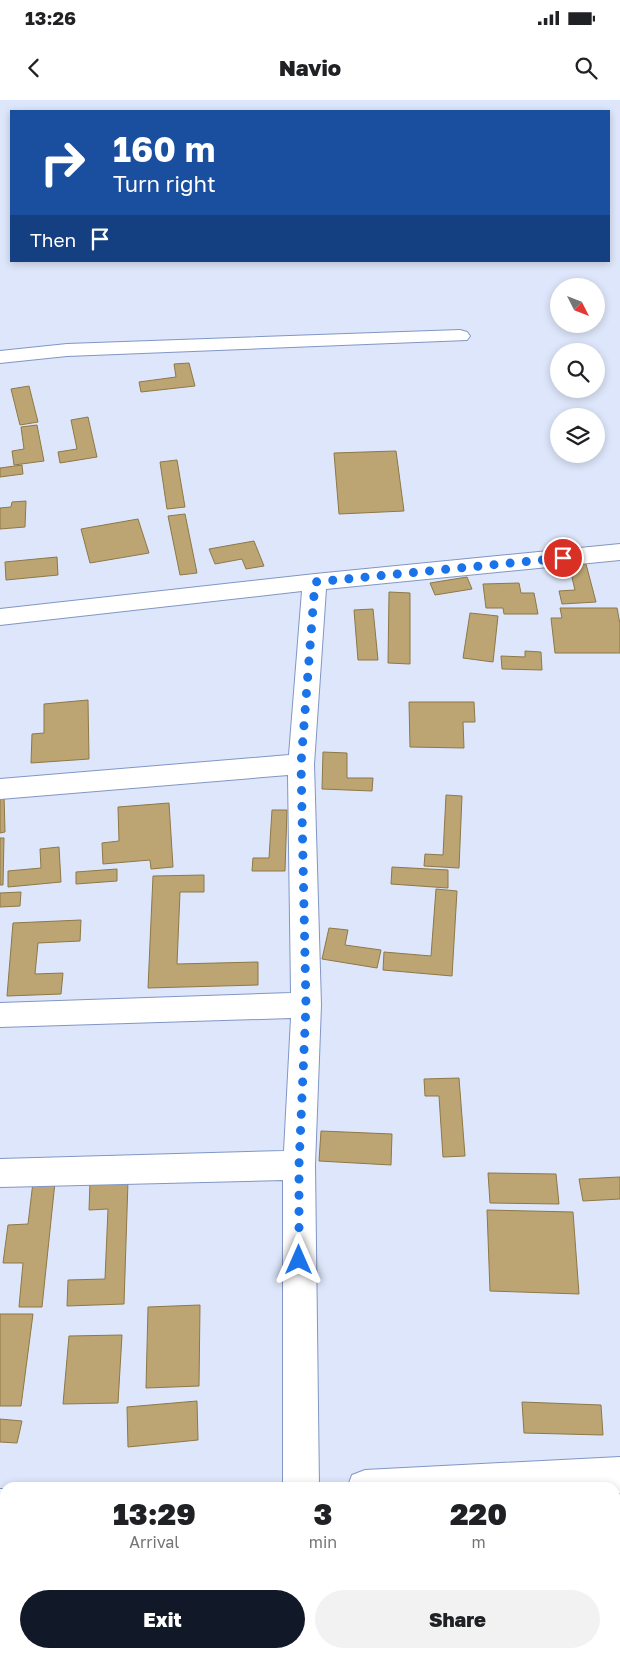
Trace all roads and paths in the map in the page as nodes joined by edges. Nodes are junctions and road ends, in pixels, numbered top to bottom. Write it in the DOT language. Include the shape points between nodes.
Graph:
graph roads {
  1 [pos="460,336"];
  2 [pos="0,358"];
  3 [pos="620,552"];
  4 [pos="315,582"];
  5 [pos="0,617"];
  6 [pos="301,764"];
  7 [pos="0,789"];
  8 [pos="306,1005"];
  9 [pos="0,1015"];
  10 [pos="299,1165"];
  11 [pos="0,1172"];
  12 [pos="620,1475"];
  13 [pos="301,1482"];
  14 [pos="483,1482"];
  1 -- 2 [label="street" via="67,350"];
  3 -- 4 [label="street"];
  4 -- 5 [label="street"];
  4 -- 6 [label="street"];
  6 -- 7 [label="street"];
  6 -- 8 [label="street"];
  8 -- 9 [label="street"];
  8 -- 10 [label="street"];
  10 -- 11 [label="street"];
  10 -- 13 [label="street"];
  12 -- 14 [label="street"];
}
